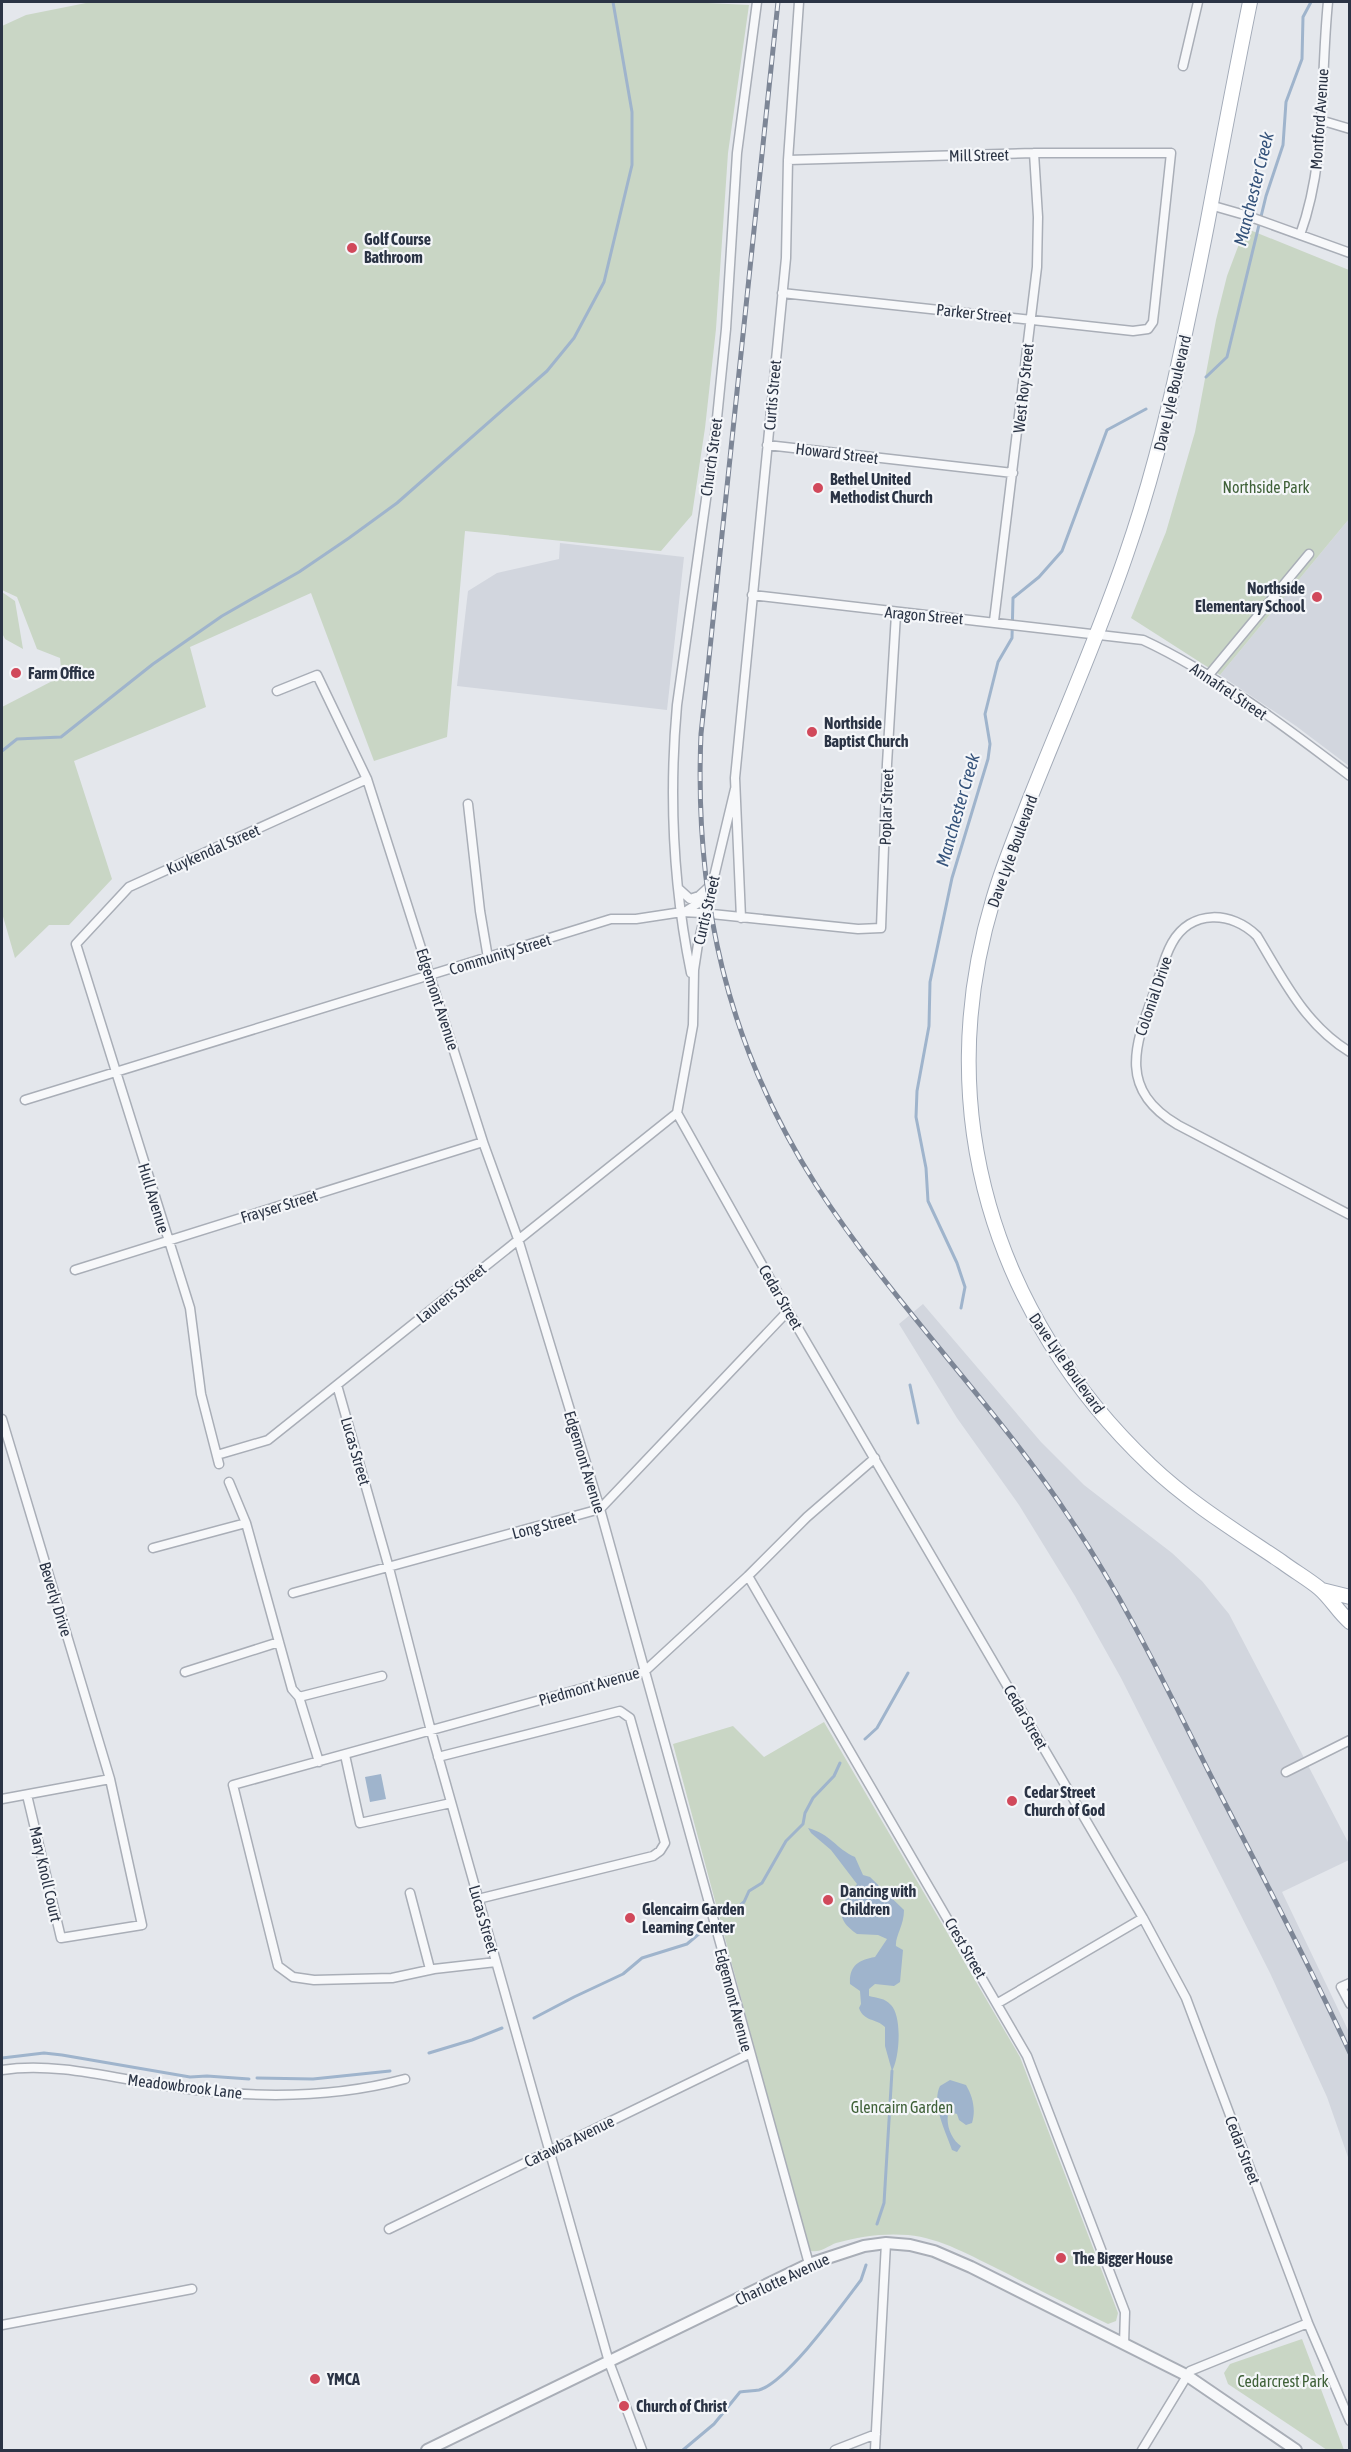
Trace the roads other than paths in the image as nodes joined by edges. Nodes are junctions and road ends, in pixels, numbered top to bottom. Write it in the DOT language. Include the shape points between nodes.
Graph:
graph roads {
  1 [pos="757,2"];
  2 [pos="799,2"];
  3 [pos="1198,2"];
  4 [pos="1250,2"];
  5 [pos="1328,2"];
  6 [pos="1183,66"];
  7 [pos="1320,120"];
  8 [pos="1350,129"];
  9 [pos="1034,153"];
  10 [pos="788,160"];
  11 [pos="1210,205"];
  12 [pos="1300,235"];
  13 [pos="1350,253"];
  14 [pos="782,293"];
  15 [pos="1154,313"];
  16 [pos="1031,319"];
  17 [pos="767,445"];
  18 [pos="1013,473"];
  19 [pos="1309,554"];
  20 [pos="752,596"];
  21 [pos="896,614"];
  22 [pos="994,621"];
  23 [pos="1096,633"];
  24 [pos="1208,676"];
  25 [pos="277,691"];
  26 [pos="1350,776"];
  27 [pos="368,779"];
  28 [pos="735,789"];
  29 [pos="468,804"];
  30 [pos="711,887"];
  31 [pos="679,888"];
  32 [pos="682,912"];
  33 [pos="705,913"];
  34 [pos="741,918"];
  35 [pos="881,928"];
  36 [pos="76,944"];
  37 [pos="698,944"];
  38 [pos="488,958"];
  39 [pos="431,976"];
  40 [pos="694,984"];
  41 [pos="1350,1052"];
  42 [pos="115,1072"];
  43 [pos="25,1100"];
  44 [pos="677,1113"];
  45 [pos="483,1142"];
  46 [pos="1350,1215"];
  47 [pos="518,1239"];
  48 [pos="168,1241"];
  49 [pos="75,1270"];
  50 [pos="788,1311"];
  51 [pos="337,1385"];
  52 [pos="2,1419"];
  53 [pos="875,1458"];
  54 [pos="218,1459"];
  55 [pos="229,1482"];
  56 [pos="600,1509"];
  57 [pos="246,1523"];
  58 [pos="153,1548"];
  59 [pos="389,1568"];
  60 [pos="748,1576"];
  61 [pos="1322,1590"];
  62 [pos="293,1593"];
  63 [pos="1350,1598"];
  64 [pos="1350,1622"];
  65 [pos="279,1642"];
  66 [pos="645,1671"];
  67 [pos="185,1672"];
  68 [pos="382,1676"];
  69 [pos="299,1696"];
  70 [pos="431,1731"];
  71 [pos="1350,1740"];
  72 [pos="340,1756"];
  73 [pos="438,1757"];
  74 [pos="319,1762"];
  75 [pos="1286,1772"];
  76 [pos="110,1779"];
  77 [pos="27,1795"];
  78 [pos="2,1799"];
  79 [pos="451,1803"];
  80 [pos="410,1893"];
  81 [pos="478,1899"];
  82 [pos="1143,1918"];
  83 [pos="496,1962"];
  84 [pos="430,1969"];
  85 [pos="1345,1985"];
  86 [pos="998,2003"];
  87 [pos="1350,2004"];
  88 [pos="749,2054"];
  89 [pos="2,2070"];
  90 [pos="405,2079"];
  91 [pos="549,2150"];
  92 [pos="389,2229"];
  93 [pos="886,2243"];
  94 [pos="809,2264"];
  95 [pos="192,2289"];
  96 [pos="1308,2323"];
  97 [pos="2,2325"];
  98 [pos="1124,2344"];
  99 [pos="609,2362"];
  100 [pos="1186,2375"];
  101 [pos="1350,2421"];
  102 [pos="876,2434"];
  103 [pos="427,2451"];
  104 [pos="642,2451"];
  105 [pos="835,2451"];
  106 [pos="875,2451"];
  107 [pos="1142,2451"];
  108 [pos="1296,2451"];
  1 -- 31 [label="street, Church Street" via="736,153 716,428 677,705 672,783"];
  2 -- 10 [label="street, Curtis Street"];
  3 -- 6 [label="street"];
  4 -- 11 [label="main road, Dave Lyle Boulevard"];
  5 -- 7 [label="street, Montford Avenue"];
  7 -- 8 [label="street"];
  7 -- 12 [label="street, Montford Avenue" via="1317,170"];
  9 -- 10 [label="street, Mill Street"];
  9 -- 15 [label="street, Mill Street" via="1171,153"];
  9 -- 16 [label="street, West Roy Street" via="1038,217"];
  10 -- 14 [label="street, Curtis Street"];
  11 -- 12 [label="street"];
  11 -- 23 [label="main road, Dave Lyle Boulevard" via="1161,441 1126,556"];
  12 -- 13 [label="street"];
  14 -- 16 [label="street, Parker Street"];
  14 -- 17 [label="street, Curtis Street"];
  15 -- 16 [label="street, Parker Street" via="1148,329 1133,330"];
  16 -- 18 [label="street, West Roy Street"];
  17 -- 18 [label="street, Howard Street"];
  17 -- 20 [label="street, Curtis Street"];
  18 -- 22 [label="street, West Roy Street"];
  19 -- 24 [label="street"];
  20 -- 21 [label="street, Aragon Street"];
  20 -- 28 [label="street, Curtis Street"];
  21 -- 22 [label="street, Aragon Street"];
  21 -- 35 [label="street, Poplar Street"];
  22 -- 23 [label="street, Aragon Street"];
  23 -- 24 [label="street, Annafrel Street" via="1143,640"];
  23 -- 61 [label="main road, Dave Lyle Boulevard" via="1006,860 983,934 968,1050 980,1177 1001,1246 1031,1312 1055,1352 1102,1414 1182,1493"];
  24 -- 26 [label="street, Annafrel Street"];
  25 -- 27 [label="street, Edgemont Avenue" via="317,675"];
  27 -- 36 [label="street, Kuykendal Street" via="129,887"];
  27 -- 39 [label="street, Edgemont Avenue"];
  28 -- 30 [label="street, Curtis Street"];
  28 -- 34 [label="street, Curtis Street"];
  29 -- 38 [label="street"];
  30 -- 31 [label="street" via="690,899"];
  30 -- 32 [label="street" via="700,902"];
  30 -- 33 [label="street, Curtis Street"];
  31 -- 32 [label="street, Church Street"];
  32 -- 33 [label="street, Community Street"];
  32 -- 37 [label="street" via="694,921"];
  32 -- 38 [label="street, Community Street" via="611,919"];
  32 -- 40 [label="street, Church Street"];
  33 -- 34 [label="street, Community Street"];
  33 -- 37 [label="street, Curtis Street"];
  34 -- 35 [label="street, Community Street"];
  36 -- 42 [label="street, Hull Avenue"];
  37 -- 40 [label="street, Curtis Street"];
  38 -- 39 [label="street, Community Street"];
  39 -- 42 [label="street, Community Street"];
  39 -- 45 [label="street, Edgemont Avenue"];
  40 -- 44 [label="street, Curtis Street" via="691,1034"];
  41 -- 46 [label="street, Colonial Drive" via="1313,1023 1257,936 1234,920 1216,916 1190,924 1172,944 1135,1053 1144,1093 1158,1112"];
  42 -- 43 [label="street, Community Street"];
  42 -- 48 [label="street, Hull Avenue"];
  44 -- 47 [label="street, Laurens Street"];
  44 -- 50 [label="street, Cedar Street"];
  45 -- 47 [label="street, Edgemont Avenue"];
  45 -- 48 [label="street, Frayser Street"];
  47 -- 51 [label="street, Laurens Street"];
  47 -- 56 [label="street, Edgemont Avenue"];
  48 -- 49 [label="street, Frayser Street"];
  48 -- 54 [label="street, Hull Avenue" via="190,1308 201,1394"];
  50 -- 53 [label="street, Cedar Street"];
  50 -- 56 [label="street"];
  51 -- 54 [label="street, Laurens Street" via="268,1440"];
  51 -- 59 [label="street, Lucas Street"];
  52 -- 76 [label="street, Beverly Drive"];
  53 -- 60 [label="street, Piedmont Avenue" via="807,1517"];
  53 -- 82 [label="street, Cedar Street"];
  55 -- 57 [label="street"];
  56 -- 59 [label="street, Long Street"];
  56 -- 66 [label="street, Edgemont Avenue"];
  57 -- 58 [label="street"];
  57 -- 65 [label="street"];
  59 -- 62 [label="street, Long Street"];
  59 -- 70 [label="street, Lucas Street"];
  60 -- 66 [label="street, Piedmont Avenue"];
  60 -- 86 [label="street, Crest Street"];
  61 -- 63 [label="main road, Dave Lyle Boulevard"];
  61 -- 64 [label="main road, Dave Lyle Boulevard"];
  65 -- 67 [label="street"];
  65 -- 69 [label="street" via="292,1689"];
  66 -- 70 [label="street, Piedmont Avenue"];
  66 -- 88 [label="street, Edgemont Avenue"];
  68 -- 69 [label="street"];
  69 -- 74 [label="street"];
  70 -- 72 [label="street, Piedmont Avenue"];
  70 -- 73 [label="street, Lucas Street"];
  71 -- 75 [label="street"];
  72 -- 74 [label="street, Piedmont Avenue"];
  72 -- 79 [label="street" via="360,1822"];
  73 -- 79 [label="street, Lucas Street"];
  73 -- 81 [label="street" via="620,1711 630,1718 665,1843 660,1851 653,1856"];
  74 -- 84 [label="street, Piedmont Avenue" via="233,1785 278,1966 293,1977 314,1980 392,1978"];
  76 -- 77 [label="street"];
  76 -- 77 [label="street, Mary Knoll Court" via="142,1925 61,1938"];
  77 -- 78 [label="street"];
  79 -- 81 [label="street, Lucas Street"];
  80 -- 84 [label="street"];
  81 -- 83 [label="street, Lucas Street"];
  82 -- 86 [label="street"];
  82 -- 96 [label="street, Cedar Street" via="1186,1998"];
  83 -- 84 [label="street"];
  83 -- 91 [label="street, Lucas Street"];
  85 -- 87 [label="street"];
  86 -- 98 [label="street, Crest Street" via="1027,2056 1125,2312"];
  88 -- 91 [label="street, Catawba Avenue"];
  88 -- 94 [label="street, Edgemont Avenue"];
  89 -- 90 [label="street, Meadowbrook Lane" via="46,2069 217,2093 254,2094 335,2092"];
  91 -- 92 [label="street, Catawba Avenue"];
  91 -- 99 [label="street, Lucas Street"];
  93 -- 94 [label="street, Charlotte Avenue"];
  93 -- 98 [label="street, Charlotte Avenue" via="934,2251"];
  93 -- 102 [label="street"];
  94 -- 99 [label="street, Charlotte Avenue"];
  95 -- 97 [label="street"];
  96 -- 100 [label="street"];
  96 -- 101 [label="street, Cedar Street"];
  98 -- 100 [label="street, Charlotte Avenue"];
  99 -- 103 [label="street, Charlotte Avenue"];
  99 -- 104 [label="street, Lucas Street"];
  100 -- 107 [label="street"];
  100 -- 108 [label="street, Charlotte Avenue"];
  102 -- 105 [label="street"];
  102 -- 106 [label="street"];
}
